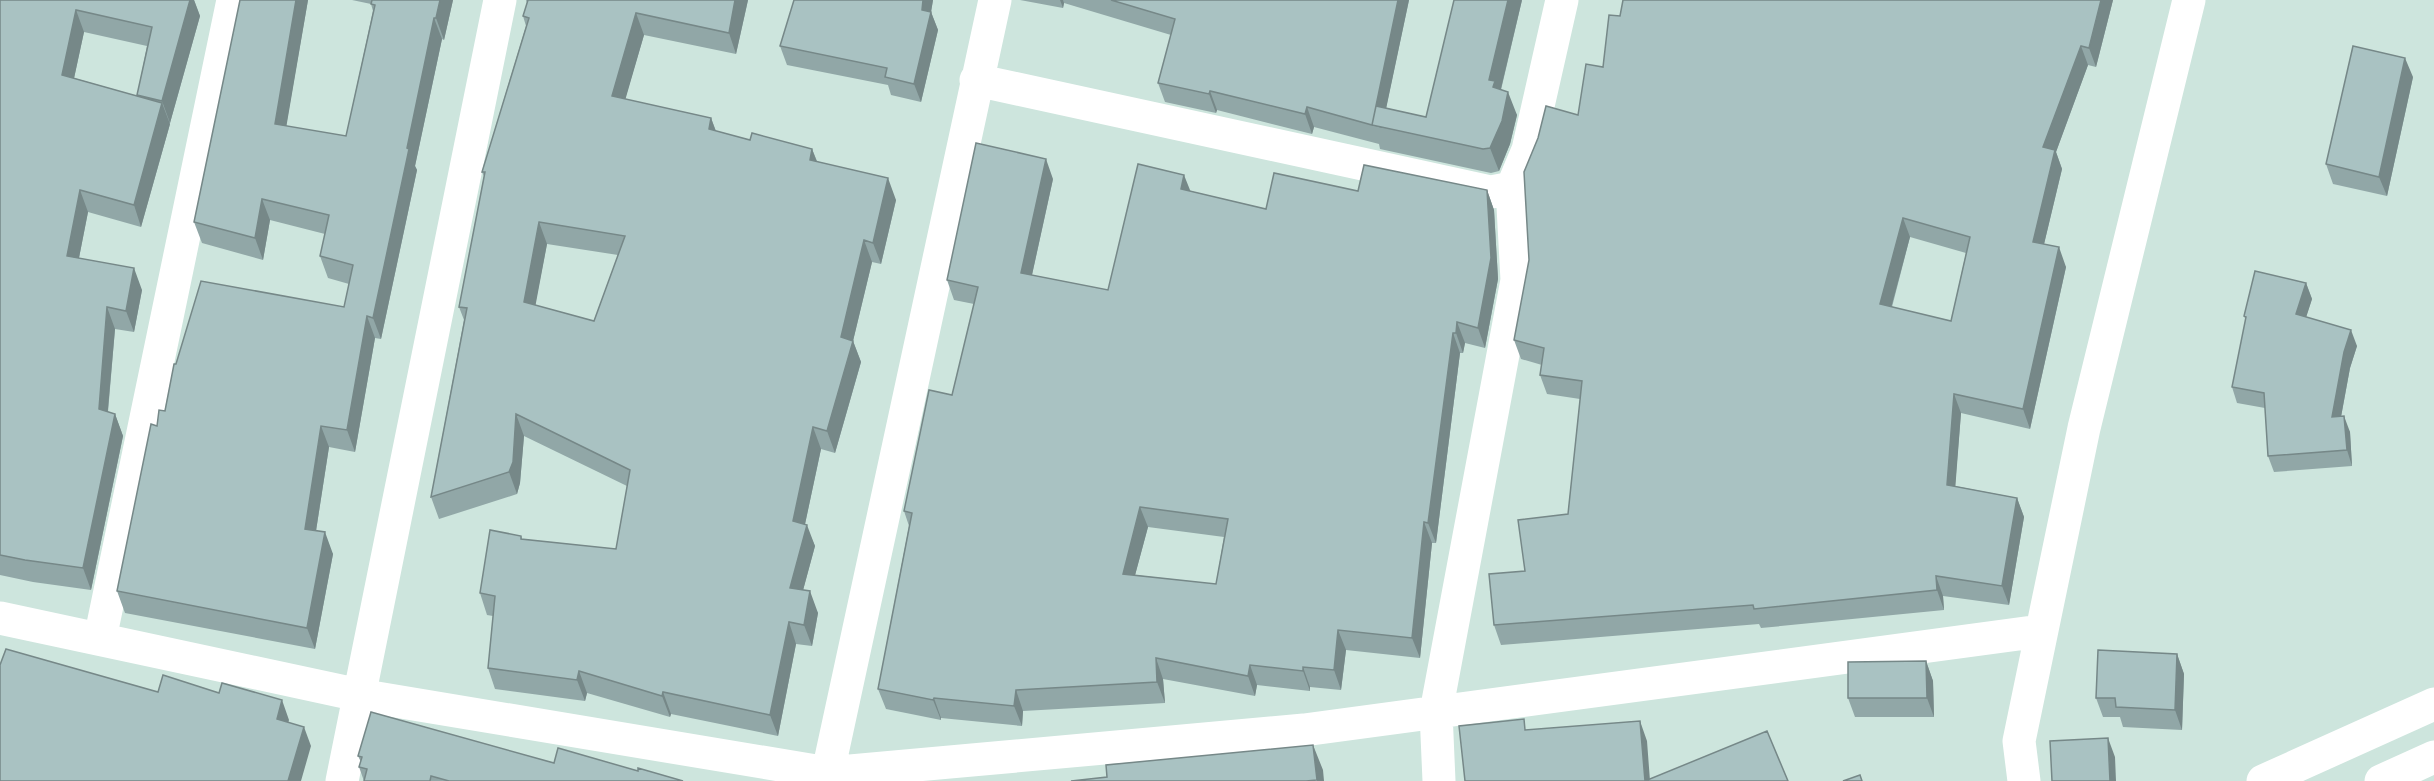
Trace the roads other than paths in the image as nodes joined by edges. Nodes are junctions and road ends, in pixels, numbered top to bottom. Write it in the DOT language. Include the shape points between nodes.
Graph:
graph roads {
  1 [pos="233,0"];
  2 [pos="500,0"];
  3 [pos="995,0"];
  4 [pos="1562,0"];
  5 [pos="2189,0"];
  6 [pos="976,80"];
  7 [pos="1512,188"];
  8 [pos="0,618"];
  9 [pos="2042,631"];
  10 [pos="100,639"];
  11 [pos="359,695"];
  12 [pos="2434,704"];
  13 [pos="1436,712"];
  14 [pos="2434,757"];
  15 [pos="827,777"];
  16 [pos="342,781"];
  17 [pos="1439,781"];
  18 [pos="2024,781"];
  19 [pos="2263,781"];
  20 [pos="2381,781"];
  1 -- 10 [label="street"];
  2 -- 11 [label="street"];
  3 -- 6 [label="street"];
  4 -- 7 [label="street" via="1528,150"];
  5 -- 9 [label="street" via="2084,428"];
  6 -- 7 [label="street" via="1491,192"];
  6 -- 15 [label="street"];
  7 -- 13 [label="street" via="1517,280"];
  8 -- 10 [label="street"];
  9 -- 13 [label="street"];
  9 -- 18 [label="street" via="2019,741"];
  10 -- 11 [label="street"];
  11 -- 15 [label="street"];
  11 -- 16 [label="street"];
  12 -- 19 [label="street"];
  13 -- 15 [label="street" via="1304,730"];
  13 -- 17 [label="street"];
  14 -- 20 [label="street"];
}
